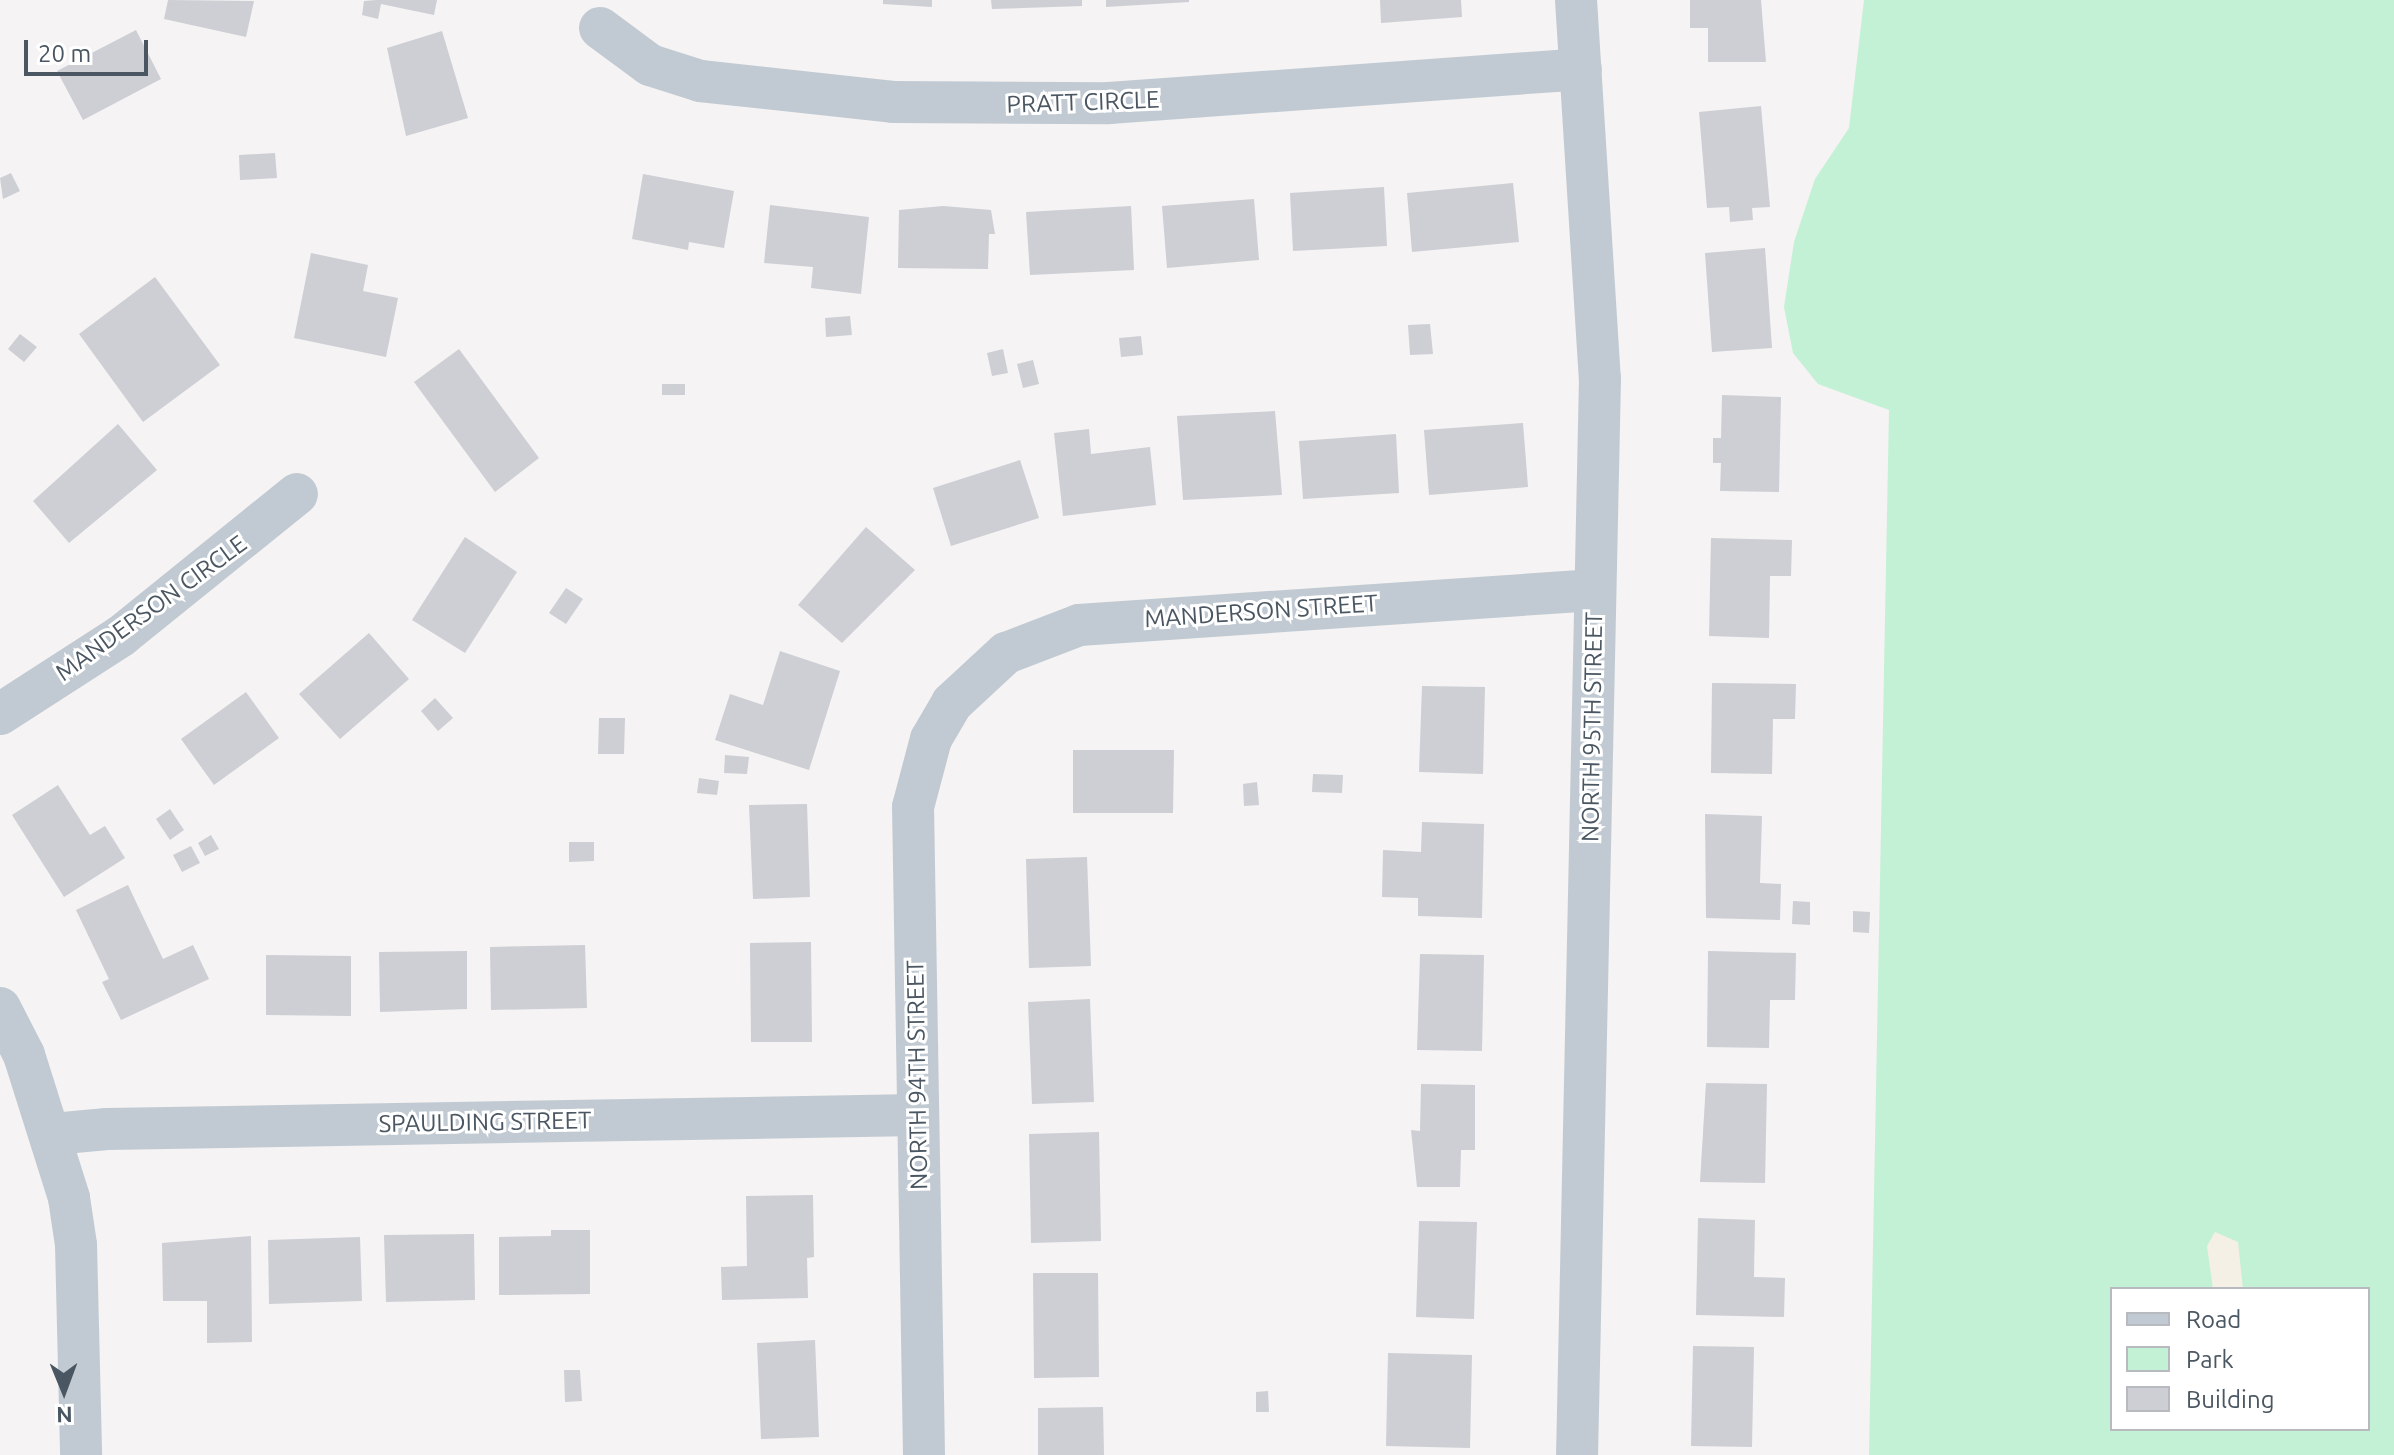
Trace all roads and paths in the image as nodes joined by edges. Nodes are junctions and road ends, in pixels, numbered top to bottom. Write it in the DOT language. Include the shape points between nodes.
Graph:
graph roads {
  1 [pos="1576,0"];
  2 [pos="600,28"];
  3 [pos="1581,69"];
  4 [pos="297,494"];
  5 [pos="1595,590"];
  6 [pos="952,703"];
  7 [pos="0,714"];
  8 [pos="0,1008"];
  9 [pos="917,1115"];
  10 [pos="53,1134"];
  11 [pos="81,1455"];
  12 [pos="924,1455"];
  13 [pos="1577,1455"];
  1 -- 3 [label="street, NORTH 95TH STREET"];
  2 -- 3 [label="street, PRATT CIRCLE" via="650,65 700,81 893,102 1109,103"];
  3 -- 5 [label="street, NORTH 95TH STREET" via="1600,378"];
  4 -- 7 [label="street, MANDERSON CIRCLE" via="121,636"];
  5 -- 6 [label="street, MANDERSON STREET" via="1079,625 1006,653"];
  5 -- 13 [label="street, NORTH 95TH STREET"];
  6 -- 9 [label="street, NORTH 94TH STREET" via="931,739 913,807"];
  8 -- 10 [label="street"];
  9 -- 10 [label="street, SPAULDING STREET"];
  9 -- 12 [label="street, NORTH 94TH STREET"];
  10 -- 11 [label="street" via="76,1245"];
}
